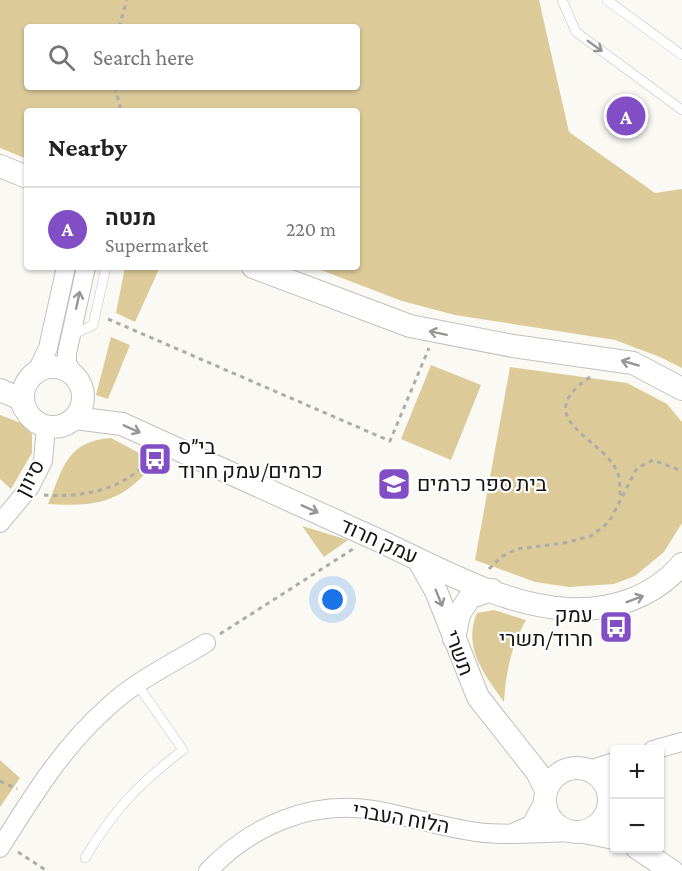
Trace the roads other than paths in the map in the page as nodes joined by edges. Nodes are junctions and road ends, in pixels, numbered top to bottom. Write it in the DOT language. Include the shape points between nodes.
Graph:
graph roads {
  1 [pos="562,0"];
  2 [pos="607,0"];
  3 [pos="682,56"];
  4 [pos="682,110"];
  5 [pos="0,166"];
  6 [pos="24,176"];
  7 [pos="65,270"];
  8 [pos="85,270"];
  9 [pos="105,270"];
  10 [pos="261,270"];
  11 [pos="70,336"];
  12 [pos="37,371"];
  13 [pos="73,374"];
  14 [pos="682,389"];
  15 [pos="0,390"];
  16 [pos="24,408"];
  17 [pos="75,418"];
  18 [pos="46,427"];
  19 [pos="0,523"];
  20 [pos="418,559"];
  21 [pos="682,564"];
  22 [pos="484,587"];
  23 [pos="454,639"];
  24 [pos="206,643"];
  25 [pos="136,684"];
  26 [pos="512,740"];
  27 [pos="682,742"];
  28 [pos="664,747"];
  29 [pos="610,763"];
  30 [pos="583,769"];
  31 [pos="610,793"];
  32 [pos="545,795"];
  33 [pos="611,799"];
  34 [pos="578,832"];
  35 [pos="504,834"];
  36 [pos="610,837"];
  37 [pos="2,846"];
  38 [pos="644,853"];
  39 [pos="85,858"];
  40 [pos="208,871"];
  41 [pos="672,871"];
  1 -- 4 [label="lane, one-way" via="576,32"];
  2 -- 3 [label="lane"];
  5 -- 6 [label="street"];
  7 -- 12 [label="street" via="48,348"];
  11 -- 8 [label="street, one-way"];
  9 -- 11 [label="lane" via="93,326"];
  14 -- 10 [label="street, one-way" via="633,363 435,332 383,317"];
  11 -- 13 [label="street" via="67,363"];
  12 -- 13 [label="street" via="54,366"];
  12 -- 16 [label="street" via="24,387"];
  13 -- 17 [label="street" via="84,392 81,410"];
  15 -- 16 [label="street" via="21,399"];
  16 -- 18 [label="street"];
  17 -- 18 [label="street" via="56,428"];
  17 -- 20 [label="street, עמק חרוד, one-way" via="122,424"];
  18 -- 19 [label="street, סיוון" via="43,461 25,494"];
  20 -- 22 [label="street, עמק חרוד"];
  20 -- 23 [label="street, תשרי, one-way" via="436,591"];
  22 -- 21 [label="street, עמק חרוד, one-way" via="539,604 595,608 620,605 645,595"];
  22 -- 23 [label="street" via="470,597 459,614"];
  23 -- 26 [label="street, תשרי" via="478,697"];
  24 -- 25 [label="street"];
  25 -- 37 [label="street" via="82,731 56,762"];
  25 -- 39 [label="lane" via="183,750 135,789 108,820"];
  26 -- 30 [label="street, תשרי" via="549,761"];
  26 -- 32 [label="street, תשרי" via="537,772"];
  27 -- 28 [label="street"];
  29 -- 30 [label="street"];
  30 -- 31 [label="street" via="598,776"];
  30 -- 32 [label="street" via="556,775"];
  32 -- 34 [label="street" via="553,822"];
  32 -- 35 [label="street, הלוח העברי" via="531,825"];
  33 -- 34 [label="street" via="602,821"];
  34 -- 35 [label="street, הלוח העברי"];
  34 -- 36 [label="street"];
  35 -- 40 [label="street, הלוח העברי" via="476,832 372,810 315,810 254,832"];
  38 -- 41 [label="street"];
}
